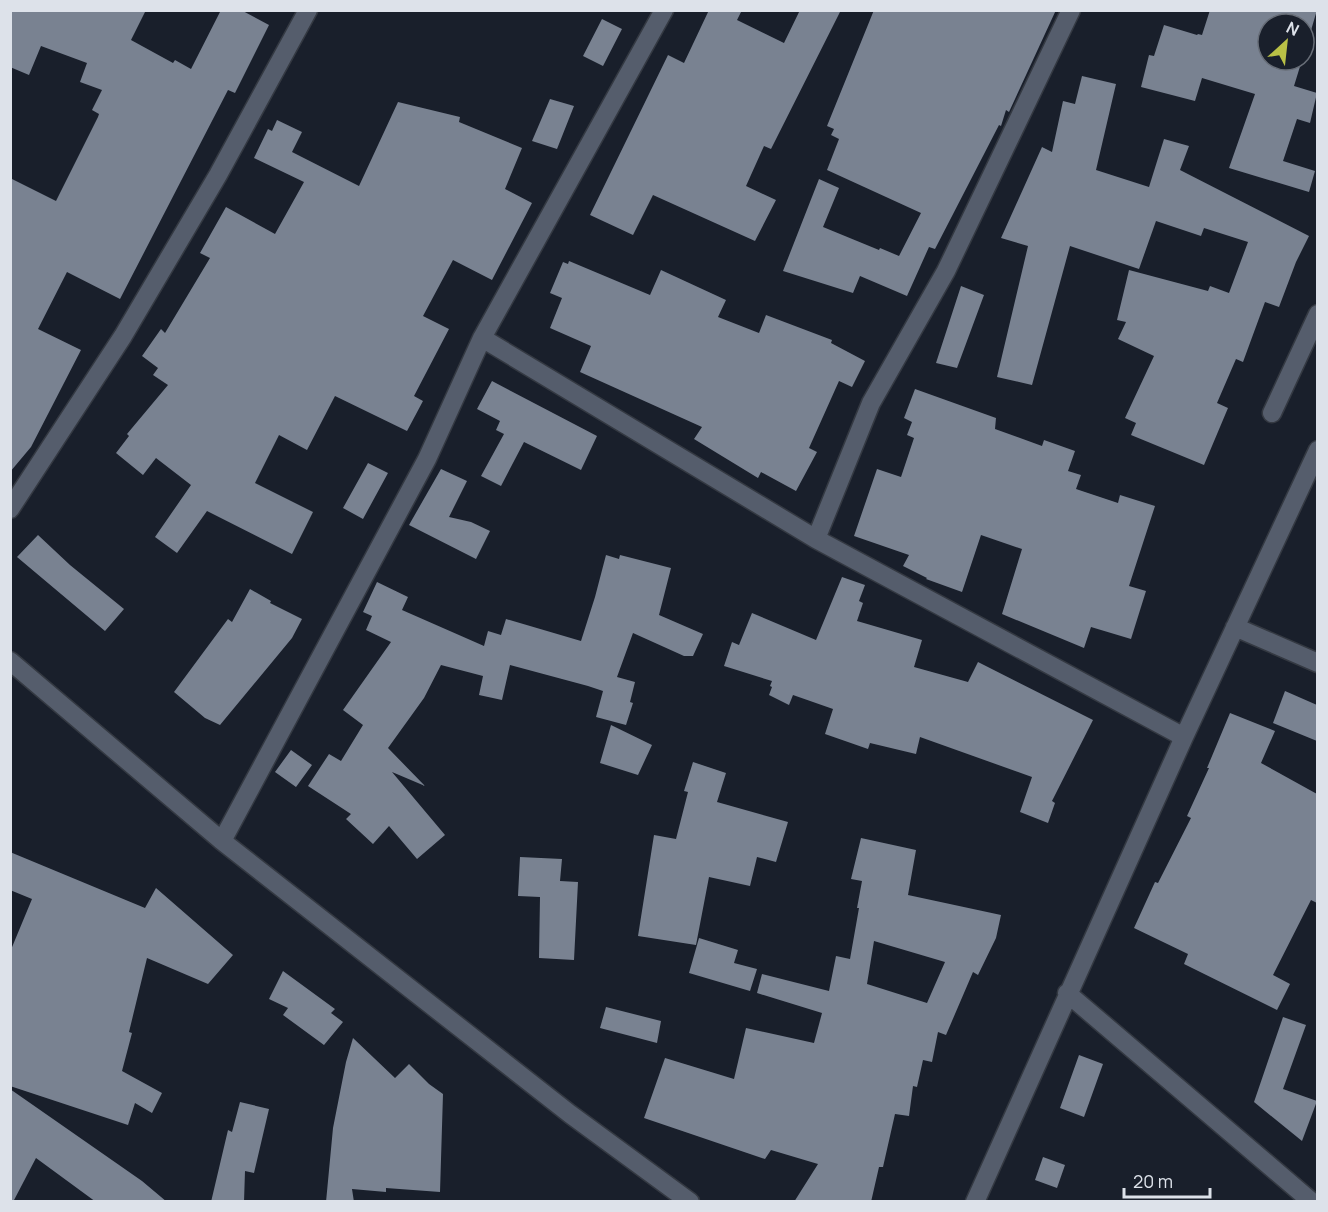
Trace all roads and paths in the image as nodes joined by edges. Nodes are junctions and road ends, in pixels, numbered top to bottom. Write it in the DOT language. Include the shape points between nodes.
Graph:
graph roads {
  1 [pos="308,10"];
  2 [pos="664,10"];
  3 [pos="1071,10"];
  4 [pos="1317,314"];
  5 [pos="482,338"];
  6 [pos="1272,413"];
  7 [pos="1317,450"];
  8 [pos="10,509"];
  9 [pos="816,539"];
  10 [pos="1235,627"];
  11 [pos="10,661"];
  12 [pos="1317,663"];
  13 [pos="1184,737"];
  14 [pos="222,841"];
  15 [pos="1067,993"];
  16 [pos="690,1202"];
  17 [pos="975,1202"];
  18 [pos="1312,1202"];
  1 -- 8 [label="street" via="135,316"];
  2 -- 5 [label="street"];
  3 -- 9 [label="street" via="946,272 872,403"];
  4 -- 6 [label="street"];
  5 -- 9 [label="street"];
  5 -- 14 [label="street" via="428,459"];
  7 -- 10 [label="street"];
  9 -- 13 [label="street"];
  10 -- 12 [label="street"];
  10 -- 13 [label="street"];
  11 -- 14 [label="street"];
  13 -- 15 [label="street"];
  14 -- 16 [label="street" via="570,1114"];
  15 -- 17 [label="street"];
  15 -- 18 [label="street"];
}
